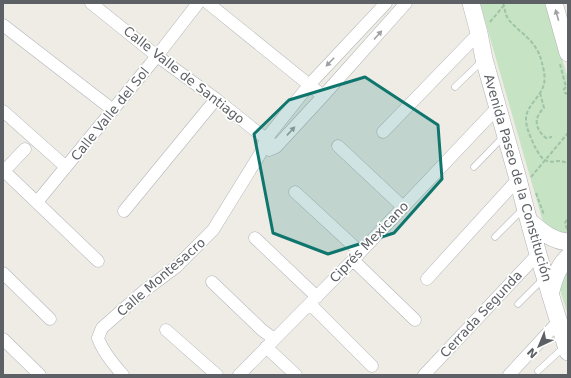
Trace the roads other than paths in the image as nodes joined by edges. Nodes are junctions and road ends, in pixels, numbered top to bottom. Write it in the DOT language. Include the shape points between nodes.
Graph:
graph roads {
  1 [pos="91,3"];
  2 [pos="198,3"];
  3 [pos="208,3"];
  4 [pos="386,3"];
  5 [pos="406,3"];
  6 [pos="471,3"];
  7 [pos="554,3"];
  8 [pos="3,25"];
  9 [pos="479,32"];
  10 [pos="568,53"];
  11 [pos="157,56"];
  12 [pos="484,59"];
  13 [pos="308,85"];
  14 [pos="455,87"];
  15 [pos="323,96"];
  16 [pos="216,98"];
  17 [pos="498,107"];
  18 [pos="113,110"];
  19 [pos="3,111"];
  20 [pos="383,132"];
  21 [pos="505,134"];
  22 [pos="266,139"];
  23 [pos="338,146"];
  24 [pos="276,147"];
  25 [pos="25,149"];
  26 [pos="260,154"];
  27 [pos="66,167"];
  28 [pos="474,167"];
  29 [pos="4,172"];
  30 [pos="520,184"];
  31 [pos="295,192"];
  32 [pos="37,202"];
  33 [pos="403,207"];
  34 [pos="124,211"];
  35 [pos="527,214"];
  36 [pos="495,237"];
  37 [pos="255,238"];
  38 [pos="568,242"];
  39 [pos="538,254"];
  40 [pos="357,256"];
  41 [pos="568,257"];
  42 [pos="98,261"];
  43 [pos="3,273"];
  44 [pos="545,277"];
  45 [pos="427,279"];
  46 [pos="212,282"];
  47 [pos="550,294"];
  48 [pos="314,300"];
  49 [pos="518,304"];
  50 [pos="50,319"];
  51 [pos="414,320"];
  52 [pos="558,322"];
  53 [pos="166,330"];
  54 [pos="3,339"];
  55 [pos="270,343"];
  56 [pos="567,348"];
  57 [pos="372,366"];
  58 [pos="538,371"];
  59 [pos="116,372"];
  60 [pos="40,375"];
  61 [pos="217,375"];
  62 [pos="239,375"];
  63 [pos="296,375"];
  64 [pos="424,375"];
  65 [pos="509,375"];
  1 -- 11 [label="street, Calle Valle de Santiago"];
  2 -- 11 [label="street, Calle Valle del Sol"];
  3 -- 13 [label="street"];
  4 -- 13 [label="street, Calle Montesacro, one-way"];
  15 -- 5 [label="street, one-way"];
  6 -- 9 [label="street, Avenida Paseo de la Constitución"];
  10 -- 7 [label="street, one-way"];
  8 -- 18 [label="street"];
  9 -- 12 [label="street, Avenida Paseo de la Constitución"];
  9 -- 20 [label="street"];
  11 -- 16 [label="street, Calle Valle de Santiago"];
  11 -- 18 [label="street, Calle Valle del Sol"];
  12 -- 14 [label="lane"];
  12 -- 17 [label="street, Avenida Paseo de la Constitución"];
  13 -- 15 [label="street"];
  13 -- 22 [label="street, Calle Montesacro"];
  24 -- 15 [label="street, one-way"];
  16 -- 22 [label="street, Calle Valle de Santiago"];
  16 -- 34 [label="street"];
  17 -- 21 [label="street, Avenida Paseo de la Constitución"];
  17 -- 33 [label="street, Ciprés Mexicano"];
  18 -- 27 [label="street, Calle Valle del Sol"];
  19 -- 27 [label="street"];
  21 -- 28 [label="lane"];
  21 -- 30 [label="street, Avenida Paseo de la Constitución"];
  22 -- 24 [label="street, Calle Valle de Santiago"];
  22 -- 26 [label="street, Calle Montesacro"];
  23 -- 33 [label="street"];
  24 -- 26 [label="street"];
  25 -- 29 [label="street"];
  26 -- 59 [label="street, Calle Montesacro" via="213,230 176,267 102,328 98,338"];
  27 -- 32 [label="street, Calle Valle del Sol"];
  29 -- 32 [label="street"];
  30 -- 35 [label="street, Avenida Paseo de la Constitución"];
  30 -- 45 [label="street"];
  31 -- 40 [label="street"];
  32 -- 42 [label="street"];
  33 -- 40 [label="street, Ciprés Mexicano"];
  35 -- 36 [label="lane"];
  35 -- 38 [label="street" via="545,234"];
  35 -- 39 [label="street, Avenida Paseo de la Constitución"];
  37 -- 48 [label="street"];
  39 -- 44 [label="street, Avenida Paseo de la Constitución"];
  39 -- 64 [label="street, Cerrada Segunda"];
  40 -- 48 [label="street, Ciprés Mexicano"];
  40 -- 51 [label="street"];
  41 -- 47 [label="street" via="557,272"];
  43 -- 50 [label="street"];
  44 -- 47 [label="street, Avenida Paseo de la Constitución"];
  44 -- 49 [label="lane"];
  46 -- 55 [label="street" via="262,330"];
  47 -- 52 [label="street, Avenida Paseo de la Constitución"];
  48 -- 55 [label="street, Ciprés Mexicano"];
  48 -- 57 [label="street"];
  52 -- 56 [label="street, Avenida Paseo de la Constitución"];
  52 -- 65 [label="street"];
  53 -- 61 [label="street"];
  54 -- 60 [label="street"];
  55 -- 62 [label="street, Ciprés Mexicano"];
  55 -- 63 [label="street"];
  56 -- 58 [label="lane"];
}
